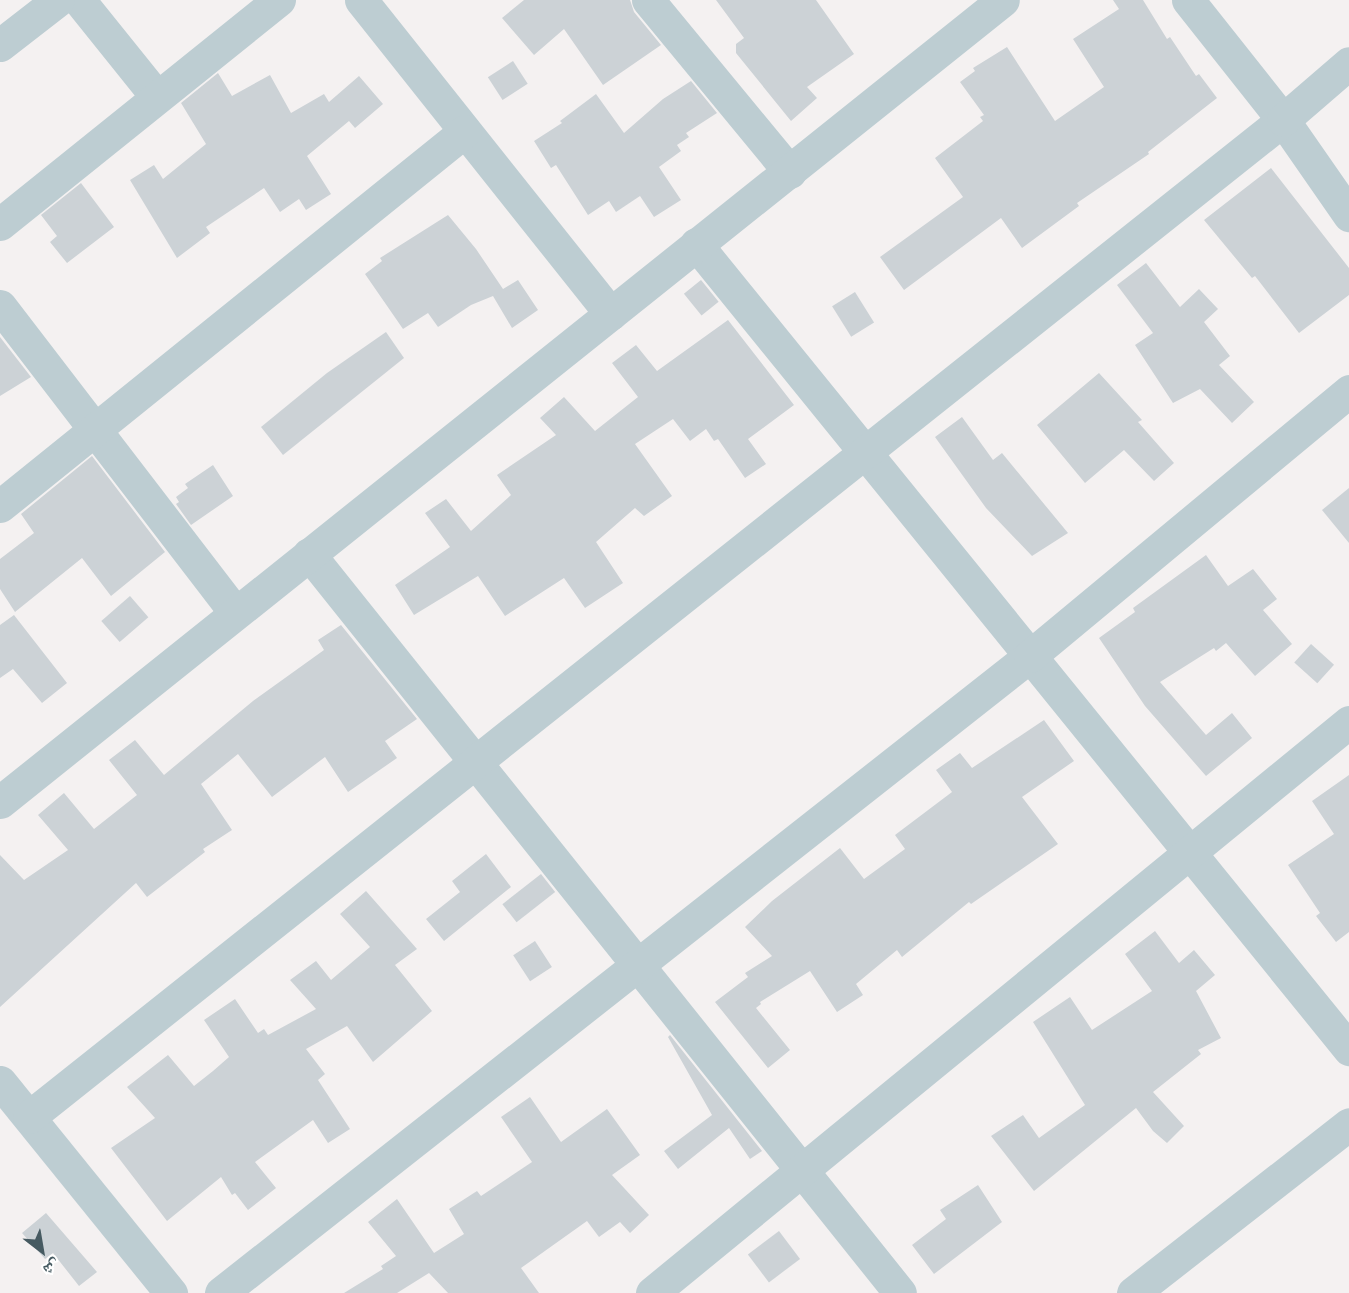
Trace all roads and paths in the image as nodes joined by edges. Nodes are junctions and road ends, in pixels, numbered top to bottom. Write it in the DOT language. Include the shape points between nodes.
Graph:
graph roads {
  1 [pos="58,0"];
  2 [pos="79,0"];
  3 [pos="279,0"];
  4 [pos="361,0"];
  5 [pos="648,0"];
  6 [pos="1003,0"];
  7 [pos="1188,0"];
  8 [pos="0,45"];
  9 [pos="1349,63"];
  10 [pos="157,97"];
  11 [pos="1283,120"];
  12 [pos="465,131"];
  13 [pos="790,172"];
  14 [pos="1349,214"];
  15 [pos="0,224"];
  16 [pos="696,244"];
  17 [pos="0,306"];
  18 [pos="611,314"];
  19 [pos="1349,391"];
  20 [pos="96,431"];
  21 [pos="866,452"];
  22 [pos="0,506"];
  23 [pos="309,554"];
  24 [pos="235,612"];
  25 [pos="1030,656"];
  26 [pos="1349,722"];
  27 [pos="474,764"];
  28 [pos="0,802"];
  29 [pos="1190,851"];
  30 [pos="636,966"];
  31 [pos="1349,1049"];
  32 [pos="12,1105"];
  33 [pos="1349,1124"];
  34 [pos="802,1170"];
  35 [pos="171,1293"];
  36 [pos="221,1293"];
  37 [pos="652,1293"];
  38 [pos="900,1293"];
  39 [pos="1133,1293"];
  1 -- 8 [label="street"];
  2 -- 10 [label="street"];
  3 -- 10 [label="street"];
  4 -- 12 [label="street"];
  5 -- 13 [label="street"];
  6 -- 13 [label="street"];
  7 -- 11 [label="street"];
  9 -- 11 [label="street"];
  10 -- 15 [label="street"];
  11 -- 14 [label="street"];
  11 -- 21 [label="street"];
  12 -- 18 [label="street"];
  12 -- 20 [label="street"];
  13 -- 16 [label="street"];
  16 -- 18 [label="street"];
  16 -- 21 [label="street"];
  17 -- 20 [label="street"];
  18 -- 23 [label="street"];
  19 -- 25 [label="street"];
  20 -- 22 [label="street"];
  20 -- 24 [label="street"];
  21 -- 25 [label="street"];
  21 -- 27 [label="street"];
  23 -- 24 [label="street"];
  23 -- 27 [label="street"];
  24 -- 28 [label="street"];
  25 -- 29 [label="street"];
  25 -- 30 [label="street"];
  26 -- 29 [label="street"];
  27 -- 30 [label="street"];
  27 -- 32 [label="street"];
  29 -- 31 [label="street"];
  29 -- 34 [label="street"];
  30 -- 34 [label="street"];
  30 -- 36 [label="street"];
  32 -- 35 [label="street"];
  33 -- 39 [label="street"];
  34 -- 37 [label="street"];
  34 -- 38 [label="street"];
}
